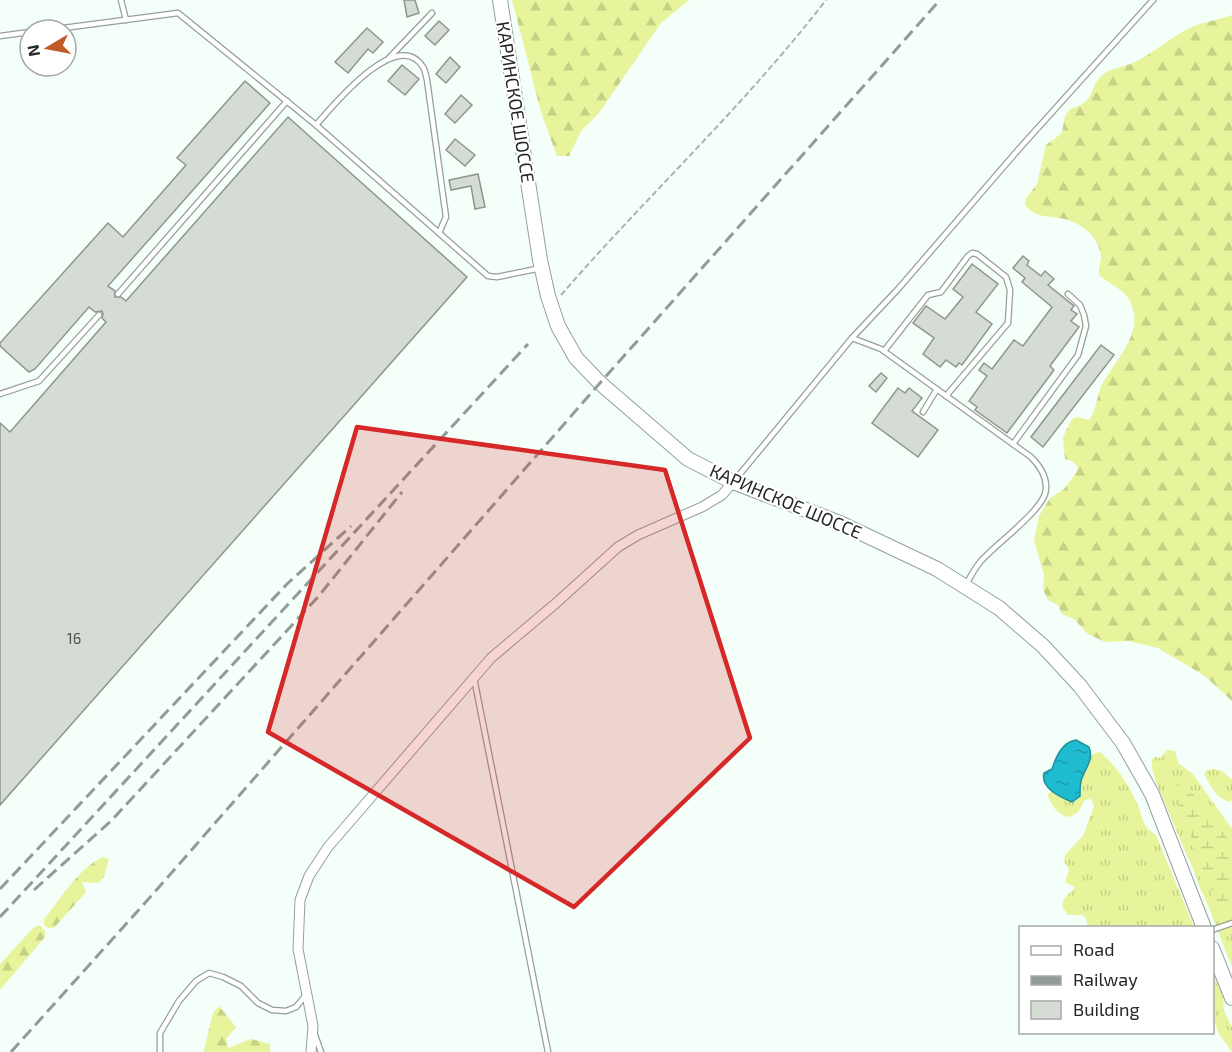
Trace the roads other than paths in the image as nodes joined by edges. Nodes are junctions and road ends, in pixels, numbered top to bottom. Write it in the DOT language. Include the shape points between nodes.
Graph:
graph roads {
  1 [pos="121,0"];
  2 [pos="500,0"];
  3 [pos="1153,0"];
  4 [pos="432,13"];
  5 [pos="126,20"];
  6 [pos="78,26"];
  7 [pos="18,34"];
  8 [pos="0,36"];
  9 [pos="389,58"];
  10 [pos="287,101"];
  11 [pos="316,125"];
  12 [pos="439,233"];
  13 [pos="542,268"];
  14 [pos="118,294"];
  15 [pos="1068,294"];
  16 [pos="99,315"];
  17 [pos="852,338"];
  18 [pos="884,351"];
  19 [pos="937,389"];
  20 [pos="0,394"];
  21 [pos="946,396"];
  22 [pos="923,412"];
  23 [pos="1013,444"];
  24 [pos="733,482"];
  25 [pos="966,585"];
  26 [pos="474,678"];
  27 [pos="1232,923"];
  28 [pos="1204,926"];
  29 [pos="1214,929"];
  30 [pos="1214,953"];
  31 [pos="306,995"];
  32 [pos="1232,998"];
  33 [pos="313,1026"];
  34 [pos="160,1052"];
  35 [pos="311,1052"];
  36 [pos="321,1052"];
  37 [pos="548,1052"];
  1 -- 5 [label="lane"];
  2 -- 13 [label="street, КАРИНСКОЕ ШОССЕ"];
  3 -- 17 [label="lane"];
  4 -- 9 [label="lane"];
  5 -- 6 [label="lane"];
  5 -- 10 [label="lane" via="178,13"];
  7 -- 8 [label="lane"];
  9 -- 11 [label="lane" via="347,89"];
  9 -- 12 [label="lane" via="415,60 423,67 427,80 446,217"];
  10 -- 11 [label="lane"];
  10 -- 14 [label="lane"];
  11 -- 12 [label="lane"];
  12 -- 13 [label="lane" via="488,276"];
  13 -- 24 [label="street, КАРИНСКОЕ ШОССЕ" via="558,326 576,358 688,459"];
  15 -- 23 [label="lane" via="1080,305 1086,326 1078,355"];
  16 -- 20 [label="lane" via="39,381"];
  17 -- 18 [label="lane"];
  17 -- 24 [label="lane"];
  18 -- 19 [label="lane"];
  18 -- 21 [label="lane" via="928,295 941,292 968,256 977,254 1006,277 1010,291 1008,323"];
  19 -- 21 [label="lane"];
  19 -- 22 [label="lane"];
  21 -- 23 [label="lane"];
  23 -- 25 [label="lane" via="1041,467 1046,480 1045,494 1037,507 979,563"];
  24 -- 25 [label="street, КАРИНСКОЕ ШОССЕ" via="840,523"];
  24 -- 26 [label="street" via="722,495 702,507 618,547 491,658"];
  25 -- 28 [label="street, КАРИНСКОЕ ШОССЕ" via="1049,652 1123,743 1152,794"];
  26 -- 31 [label="street" via="328,847 309,876 300,900 298,949"];
  26 -- 37 [label="lane"];
  27 -- 29 [label="lane"];
  30 -- 32 [label="street"];
  31 -- 33 [label="street"];
  31 -- 34 [label="lane" via="296,1007 273,1010 258,1003 241,986 209,973 196,981 179,1001 160,1033"];
  33 -- 35 [label="street"];
  33 -- 36 [label="lane"];
}
